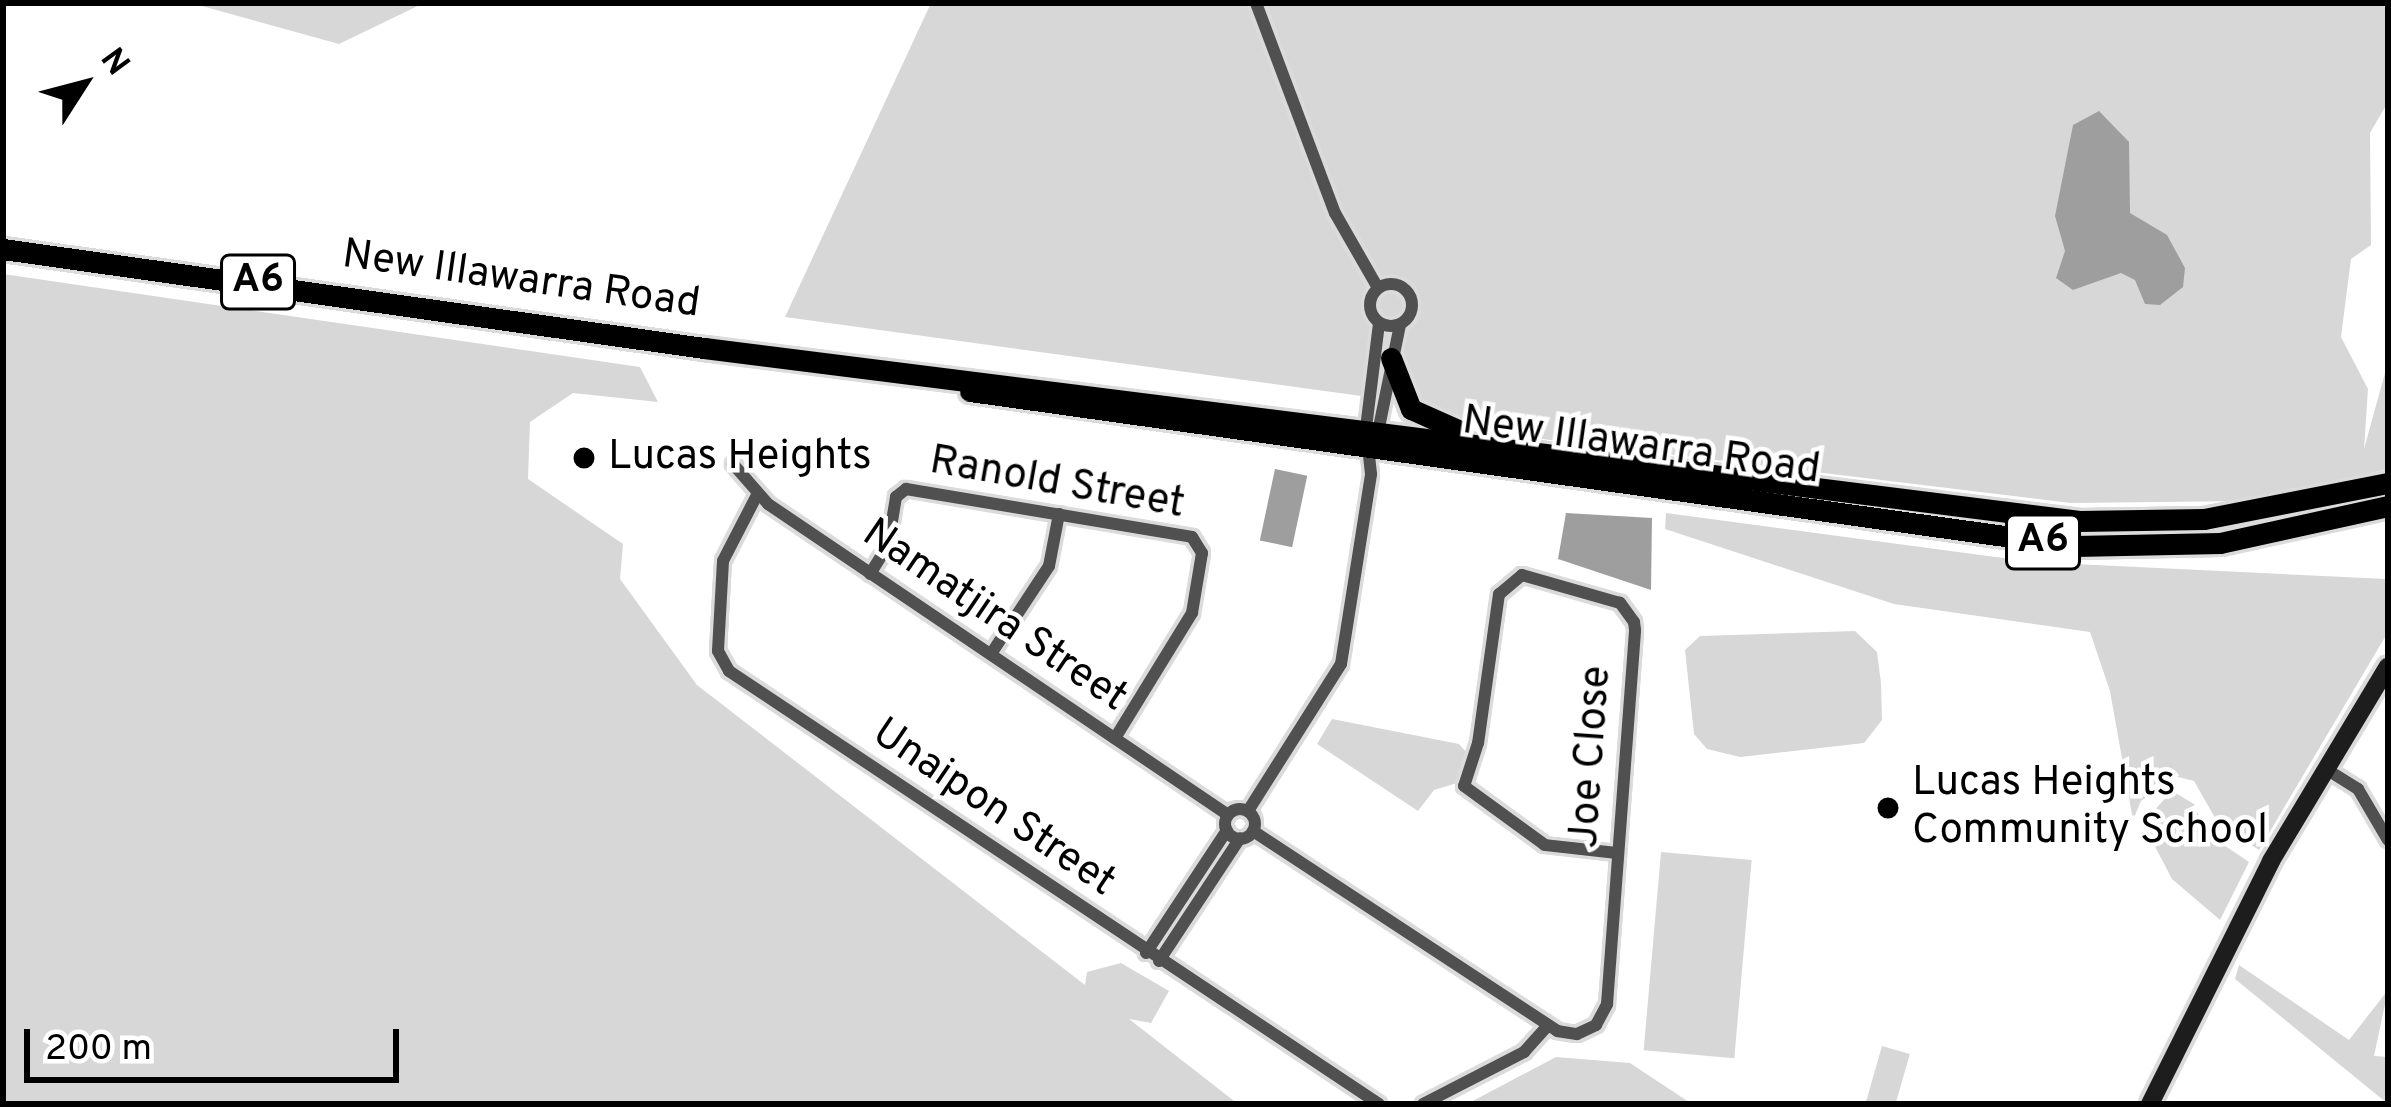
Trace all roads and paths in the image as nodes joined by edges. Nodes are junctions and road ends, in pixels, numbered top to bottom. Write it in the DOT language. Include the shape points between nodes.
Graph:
graph roads {
  1 [pos="1256,3"];
  2 [pos="3,249"];
  3 [pos="1378,288"];
  4 [pos="1379,324"];
  5 [pos="1400,325"];
  6 [pos="1391,358"];
  7 [pos="1372,435"];
  8 [pos="1489,447"];
  9 [pos="733,464"];
  10 [pos="2388,483"];
  11 [pos="757,496"];
  12 [pos="2388,506"];
  13 [pos="1059,514"];
  14 [pos="870,574"];
  15 [pos="991,654"];
  16 [pos="2388,666"];
  17 [pos="1115,738"];
  18 [pos="2326,769"];
  19 [pos="1248,811"];
  20 [pos="1227,823"];
  21 [pos="1246,835"];
  22 [pos="2388,840"];
  23 [pos="1618,853"];
  24 [pos="1153,957"];
  25 [pos="1548,1025"];
  26 [pos="1378,1104"];
  27 [pos="1423,1104"];
  28 [pos="2150,1104"];
  1 -- 3 [label="street" via="1335,213"];
  2 -- 7 [label="highway, New Illawarra Road / A6" via="884,369 1041,404"];
  3 -- 4 [label="street" via="1369,303"];
  3 -- 5 [label="street" via="1397,285 1411,298"];
  4 -- 5 [label="street"];
  4 -- 7 [label="street"];
  5 -- 6 [label="street"];
  6 -- 7 [label="street"];
  6 -- 8 [label="highway" via="1411,409"];
  7 -- 8 [label="highway, New Illawarra Road / A6"];
  7 -- 12 [label="highway, New Illawarra Road / A6" via="2075,546 2220,543"];
  7 -- 19 [label="street" via="1341,664"];
  8 -- 10 [label="highway, New Illawarra Road / A6" via="2079,521 2220,518"];
  9 -- 11 [label="street, Namatjira Street"];
  11 -- 14 [label="street, Namatjira Street"];
  11 -- 24 [label="street, Unaipon Street" via="723,561 724,665"];
  13 -- 14 [label="street, Ranold Street" via="900,492 884,554"];
  13 -- 15 [label="street" via="1048,566"];
  13 -- 17 [label="street, Ranold Street" via="1186,534 1200,546 1198,594 1185,631"];
  14 -- 15 [label="street, Namatjira Street"];
  15 -- 17 [label="street, Namatjira Street"];
  16 -- 18 [label="street"];
  17 -- 20 [label="street, Namatjira Street"];
  18 -- 22 [label="street" via="2359,789"];
  18 -- 28 [label="street"];
  19 -- 20 [label="street"];
  19 -- 21 [label="street"];
  20 -- 21 [label="street, Namatjira Street"];
  20 -- 24 [label="street"];
  21 -- 24 [label="street"];
  21 -- 25 [label="street"];
  23 -- 23 [label="street, Joe Close" via="1632,614 1550,580 1507,580 1464,786 1545,845"];
  23 -- 25 [label="street, Joe Close" via="1607,1004 1586,1032"];
  24 -- 26 [label="street, Unaipon Street"];
  25 -- 27 [label="street" via="1524,1052"];
}
